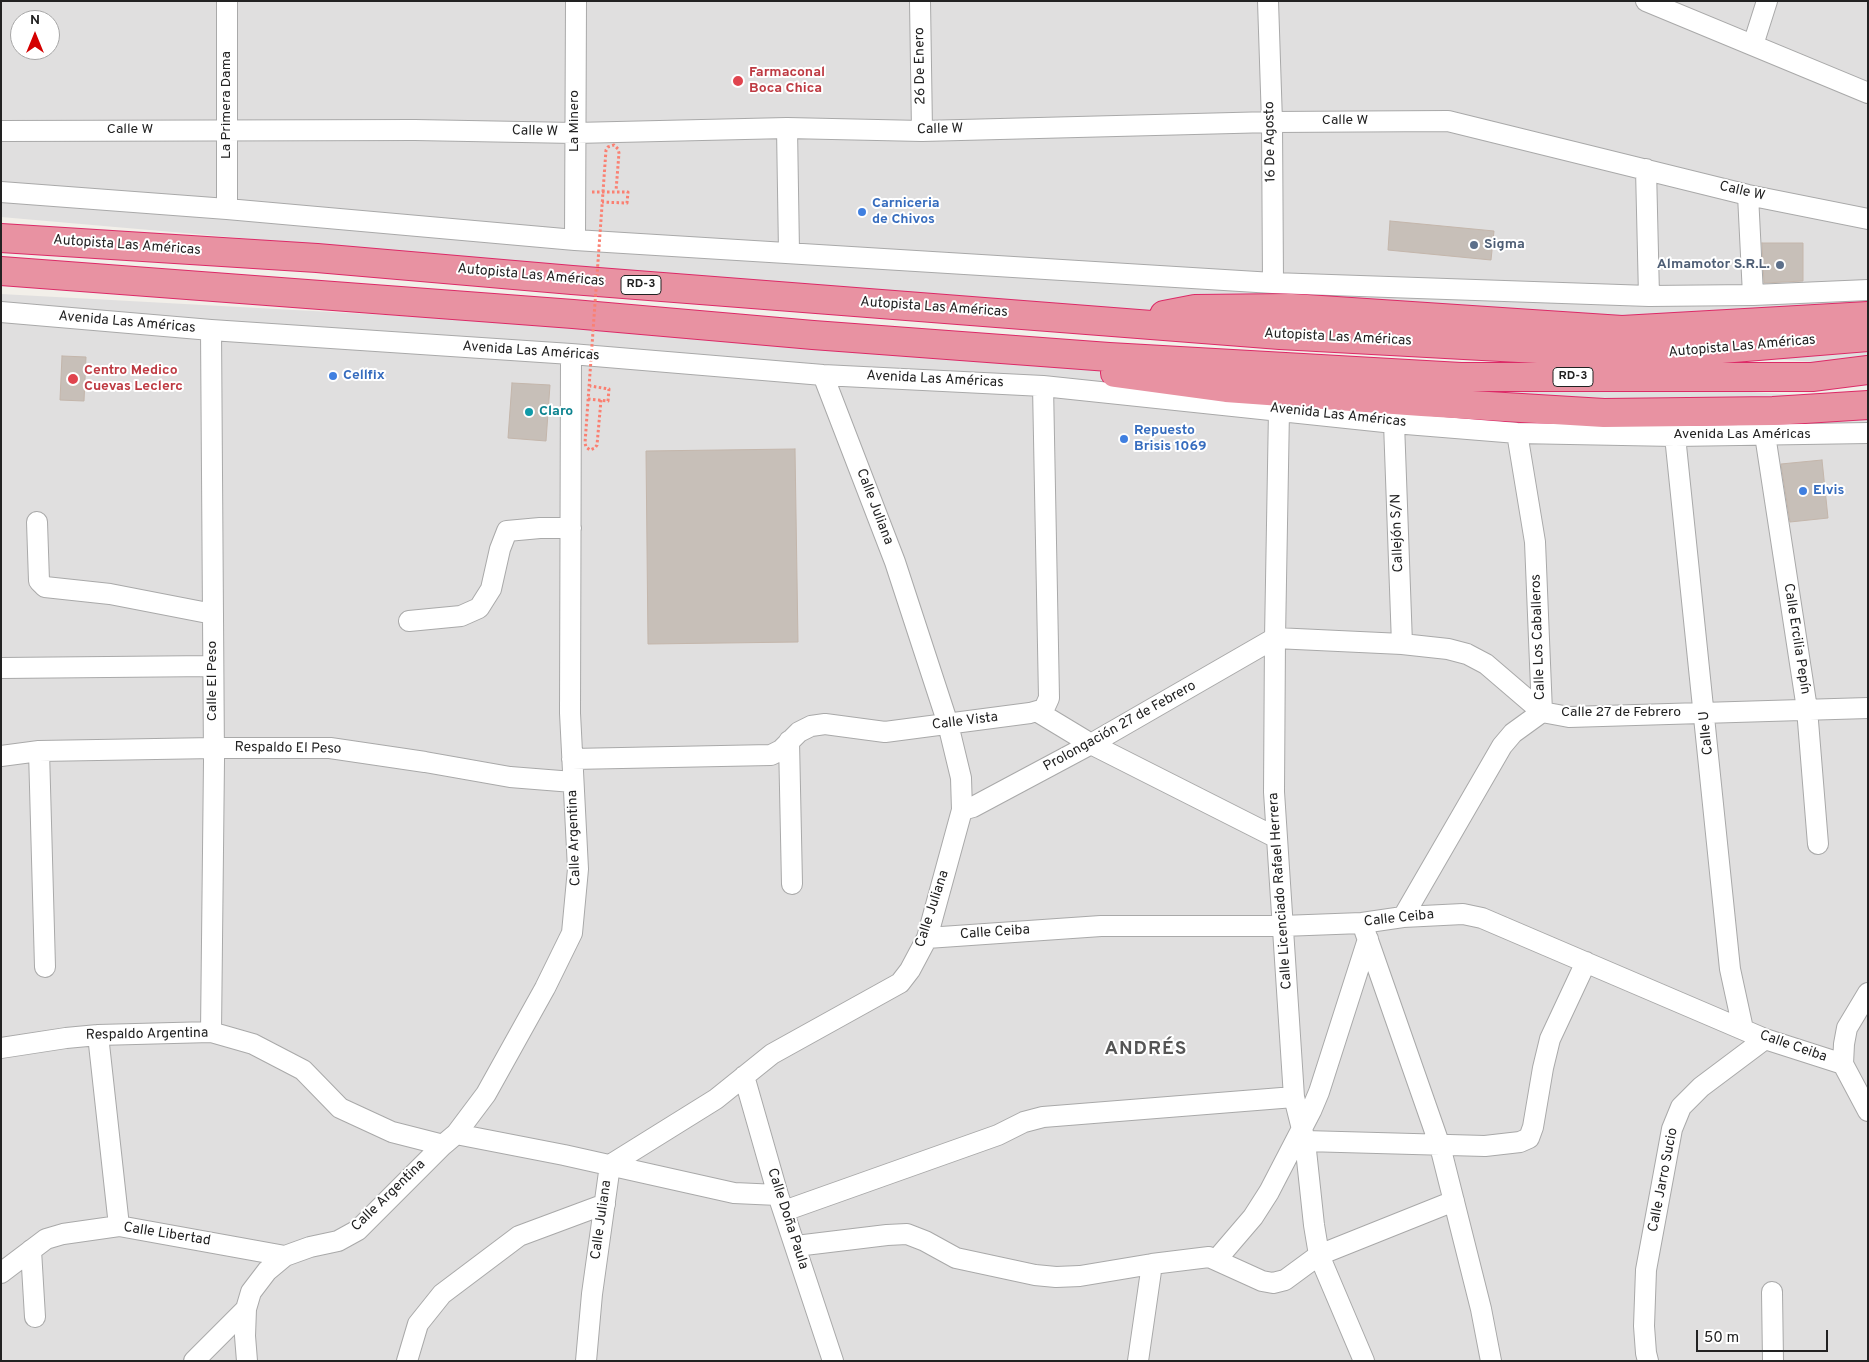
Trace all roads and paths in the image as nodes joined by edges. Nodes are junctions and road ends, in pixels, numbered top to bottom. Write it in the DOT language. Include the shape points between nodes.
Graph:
graph roads {
  1 [pos="227,1"];
  2 [pos="576,1"];
  3 [pos="920,1"];
  4 [pos="1268,1"];
  5 [pos="1767,1"];
  6 [pos="1654,3"];
  7 [pos="1753,45"];
  8 [pos="1868,93"];
  9 [pos="1272,122"];
  10 [pos="787,128"];
  11 [pos="227,130"];
  12 [pos="1,131"];
  13 [pos="922,131"];
  14 [pos="575,133"];
  15 [pos="1646,169"];
  16 [pos="1,192"];
  17 [pos="1748,194"];
  18 [pos="602,202"];
  19 [pos="227,209"];
  20 [pos="1868,219"];
  21 [pos="1,238"];
  22 [pos="575,240"];
  23 [pos="789,252"];
  24 [pos="1,271"];
  25 [pos="1273,283"];
  26 [pos="1868,290"];
  27 [pos="1753,295"];
  28 [pos="1650,296"];
  29 [pos="1,312"];
  30 [pos="1868,316"];
  31 [pos="1125,323"];
  32 [pos="211,330"];
  33 [pos="1868,337"];
  34 [pos="959,346"];
  35 [pos="572,354"];
  36 [pos="1868,370"];
  37 [pos="824,375"];
  38 [pos="590,386"];
  39 [pos="1043,386"];
  40 [pos="1868,404"];
  41 [pos="1279,410"];
  42 [pos="1394,423"];
  43 [pos="1517,433"];
  44 [pos="1765,435"];
  45 [pos="1675,436"];
  46 [pos="1867,438"];
  47 [pos="37,522"];
  48 [pos="571,528"];
  49 [pos="213,614"];
  50 [pos="409,621"];
  51 [pos="1275,638"];
  52 [pos="1402,644"];
  53 [pos="213,666"];
  54 [pos="1,668"];
  55 [pos="1868,708"];
  56 [pos="1807,709"];
  57 [pos="1038,712"];
  58 [pos="1542,712"];
  59 [pos="1705,712"];
  60 [pos="948,724"];
  61 [pos="789,740"];
  62 [pos="1091,744"];
  63 [pos="214,748"];
  64 [pos="39,751"];
  65 [pos="1,756"];
  66 [pos="572,759"];
  67 [pos="573,782"];
  68 [pos="962,810"];
  69 [pos="1277,838"];
  70 [pos="1818,844"];
  71 [pos="792,884"];
  72 [pos="1403,917"];
  73 [pos="1282,926"];
  74 [pos="1365,931"];
  75 [pos="927,938"];
  76 [pos="1586,962"];
  77 [pos="45,967"];
  78 [pos="1868,993"];
  79 [pos="1744,1029"];
  80 [pos="211,1032"];
  81 [pos="98,1035"];
  82 [pos="1765,1040"];
  83 [pos="1,1048"];
  84 [pos="1843,1064"];
  85 [pos="744,1076"];
  86 [pos="1294,1097"];
  87 [pos="1868,1111"];
  88 [pos="1304,1134"];
  89 [pos="449,1139"];
  90 [pos="1440,1146"];
  91 [pos="610,1165"];
  92 [pos="1454,1201"];
  93 [pos="781,1203"];
  94 [pos="605,1204"];
  95 [pos="119,1226"];
  96 [pos="796,1246"];
  97 [pos="31,1250"];
  98 [pos="1319,1255"];
  99 [pos="285,1256"];
  100 [pos="1217,1259"];
  101 [pos="1152,1264"];
  102 [pos="1,1273"];
  103 [pos="1772,1292"];
  104 [pos="246,1309"];
  105 [pos="35,1317"];
  106 [pos="194,1361"];
  107 [pos="247,1361"];
  108 [pos="408,1361"];
  109 [pos="586,1361"];
  110 [pos="833,1361"];
  111 [pos="1138,1361"];
  112 [pos="1364,1361"];
  113 [pos="1491,1361"];
  114 [pos="1648,1361"];
  115 [pos="1773,1361"];
  1 -- 11 [label="street, La Primera Dama"];
  2 -- 14 [label="street, La Minero"];
  3 -- 13 [label="street, 26 De Enero"];
  4 -- 9 [label="street, 16 De Agosto"];
  5 -- 7 [label="street"];
  6 -- 7 [label="street"];
  7 -- 8 [label="street"];
  9 -- 13 [label="street, Calle W"];
  9 -- 15 [label="street, Calle W" via="1448,121"];
  9 -- 25 [label="street, 16 De Agosto"];
  10 -- 13 [label="street, Calle W"];
  10 -- 14 [label="street, Calle W"];
  10 -- 23 [label="street"];
  11 -- 12 [label="street, Calle W"];
  11 -- 14 [label="street, Calle W"];
  11 -- 19 [label="street, La Primera Dama"];
  14 -- 22 [label="street, La Minero"];
  15 -- 17 [label="street, Calle W"];
  15 -- 28 [label="street"];
  16 -- 19 [label="street"];
  17 -- 20 [label="street, Calle W"];
  17 -- 27 [label="street"];
  18 -- 18 [label="path, bridge" via="606,150 614,145 619,153 616,191 628,192 627,203"];
  18 -- 38 [label="path, bridge"];
  19 -- 22 [label="street"];
  21 -- 31 [label="highway, Autopista Las Américas / RD-3" via="317,258"];
  22 -- 23 [label="street"];
  23 -- 25 [label="street"];
  24 -- 34 [label="highway, Autopista Las Américas / RD-3"];
  25 -- 28 [label="street"];
  26 -- 27 [label="street"];
  27 -- 28 [label="street"];
  29 -- 32 [label="street, Avenida Las Américas"];
  30 -- 31 [label="highway" via="1622,330 1291,308 1195,309"];
  31 -- 33 [label="highway, Autopista Las Américas / RD-3" via="1280,335 1648,355"];
  32 -- 35 [label="street, Avenida Las Américas"];
  32 -- 49 [label="street, Calle El Peso"];
  34 -- 36 [label="highway, Autopista Las Américas / RD-3" via="1461,376 1812,376"];
  34 -- 40 [label="highway" via="1084,369 1226,388 1412,402 1604,413 1773,411"];
  35 -- 37 [label="street, Avenida Las Américas"];
  35 -- 48 [label="street, Calle Argentina"];
  37 -- 39 [label="street, Avenida Las Américas"];
  37 -- 60 [label="street, Calle Juliana" via="895,562"];
  38 -- 38 [label="path, bridge" via="585,443 588,449 594,449 600,400 608,401 609,388"];
  39 -- 41 [label="street, Avenida Las Américas"];
  39 -- 57 [label="street" via="1050,698 1044,709"];
  41 -- 42 [label="street, Avenida Las Américas"];
  41 -- 51 [label="street, Calle Licenciado Rafael Herrera"];
  42 -- 43 [label="street, Avenida Las Américas"];
  42 -- 52 [label="street, Callejón S/N"];
  43 -- 45 [label="street, Avenida Las Américas"];
  43 -- 58 [label="street, Calle Los Caballeros" via="1535,542"];
  44 -- 45 [label="street, Avenida Las Américas"];
  44 -- 46 [label="street, Avenida Las Américas"];
  44 -- 56 [label="street, Calle Ercilia Pepín"];
  45 -- 59 [label="street, Calle U"];
  47 -- 49 [label="street" via="39,581 45,587 110,594"];
  48 -- 50 [label="street" via="507,531 492,589 479,608 461,616"];
  48 -- 66 [label="street, Calle Argentina"];
  49 -- 53 [label="street, Calle El Peso"];
  51 -- 52 [label="street, Calle 27 de Febrero"];
  51 -- 62 [label="street, Prolongación 27 de Febrero"];
  51 -- 69 [label="street, Calle Licenciado Rafael Herrera" via="1274,792"];
  52 -- 58 [label="street, Calle 27 de Febrero" via="1467,654 1486,664"];
  53 -- 54 [label="street"];
  53 -- 63 [label="street, Calle El Peso"];
  55 -- 56 [label="street, Calle 27 de Febrero"];
  56 -- 59 [label="street, Calle 27 de Febrero"];
  56 -- 70 [label="street, Calle Ercilia Pepín"];
  57 -- 60 [label="street, Calle Vista"];
  57 -- 62 [label="street"];
  58 -- 59 [label="street, Calle 27 de Febrero" via="1569,716"];
  58 -- 72 [label="street, Calle Los Caballeros" via="1513,733 1502,746"];
  59 -- 79 [label="street, Calle U" via="1730,968"];
  60 -- 61 [label="street, Calle Vista" via="885,732 825,724 805,729"];
  60 -- 68 [label="street, Calle Juliana" via="961,778"];
  61 -- 66 [label="street, Calle Vista" via="781,750 771,755"];
  61 -- 71 [label="street"];
  62 -- 68 [label="street, Prolongación 27 de Febrero"];
  62 -- 69 [label="street"];
  63 -- 64 [label="street, Respaldo El Peso"];
  63 -- 67 [label="street, Respaldo El Peso" via="330,748 510,778"];
  63 -- 80 [label="street, Calle El Peso"];
  64 -- 65 [label="street, Respaldo El Peso"];
  64 -- 77 [label="street"];
  66 -- 67 [label="street, Calle Argentina"];
  67 -- 89 [label="street, Calle Argentina" via="578,869 572,933 486,1094"];
  68 -- 75 [label="street, Calle Juliana"];
  69 -- 73 [label="street, Calle Licenciado Rafael Herrera"];
  72 -- 74 [label="street, Calle Ceiba"];
  72 -- 76 [label="street, Calle Ceiba" via="1463,914 1482,918"];
  73 -- 74 [label="street, Calle Ceiba"];
  73 -- 75 [label="street, Calle Ceiba" via="1101,926"];
  73 -- 86 [label="street, Calle Licenciado Rafael Herrera"];
  74 -- 88 [label="street"];
  74 -- 90 [label="street"];
  75 -- 85 [label="street, Calle Juliana" via="900,983 772,1054"];
  76 -- 79 [label="street, Calle Ceiba"];
  76 -- 90 [label="street" via="1550,1039 1529,1138 1485,1146"];
  78 -- 84 [label="street" via="1847,1028"];
  79 -- 82 [label="street, Calle Ceiba"];
  80 -- 81 [label="street, Respaldo Argentina"];
  80 -- 89 [label="street, Respaldo Argentina" via="253,1044 303,1070 340,1108 392,1132"];
  81 -- 83 [label="street, Respaldo Argentina"];
  81 -- 95 [label="street"];
  82 -- 84 [label="street, Calle Ceiba"];
  82 -- 114 [label="street, Calle Jarro Sucio" via="1701,1087 1681,1107 1672,1130 1646,1270 1644,1326"];
  84 -- 87 [label="street"];
  85 -- 91 [label="street, Calle Juliana" via="716,1099"];
  85 -- 93 [label="street, Calle Doña Paula"];
  86 -- 88 [label="street, Calle Licenciado Rafael Herrera"];
  86 -- 93 [label="street" via="1043,1117 998,1135"];
  88 -- 90 [label="street"];
  88 -- 98 [label="street, Calle Licenciado Rafael Herrera"];
  88 -- 100 [label="street" via="1252,1217"];
  89 -- 91 [label="street, Respaldo Argentina"];
  89 -- 99 [label="street, Calle Argentina" via="358,1230 338,1240"];
  90 -- 92 [label="street"];
  91 -- 93 [label="street, Respaldo Argentina"];
  91 -- 94 [label="street, Calle Juliana"];
  92 -- 98 [label="street"];
  92 -- 113 [label="street"];
  93 -- 96 [label="street, Calle Doña Paula"];
  94 -- 108 [label="street" via="519,1236 442,1294 418,1324"];
  94 -- 109 [label="street, Calle Juliana"];
  95 -- 97 [label="street, Calle Libertad" via="63,1234 46,1239"];
  95 -- 99 [label="street, Calle Libertad"];
  96 -- 101 [label="street" via="907,1234 925,1240 956,1258 1056,1277"];
  96 -- 110 [label="street, Calle Doña Paula"];
  97 -- 102 [label="street, Calle Libertad"];
  97 -- 105 [label="street"];
  98 -- 100 [label="street" via="1285,1280 1273,1283"];
  98 -- 112 [label="street, Calle Licenciado Rafael Herrera"];
  99 -- 104 [label="street" via="267,1271 252,1292"];
  100 -- 101 [label="street" via="1209,1257"];
  101 -- 111 [label="street"];
  103 -- 115 [label="street"];
  104 -- 106 [label="street"];
  104 -- 107 [label="street"];
}
